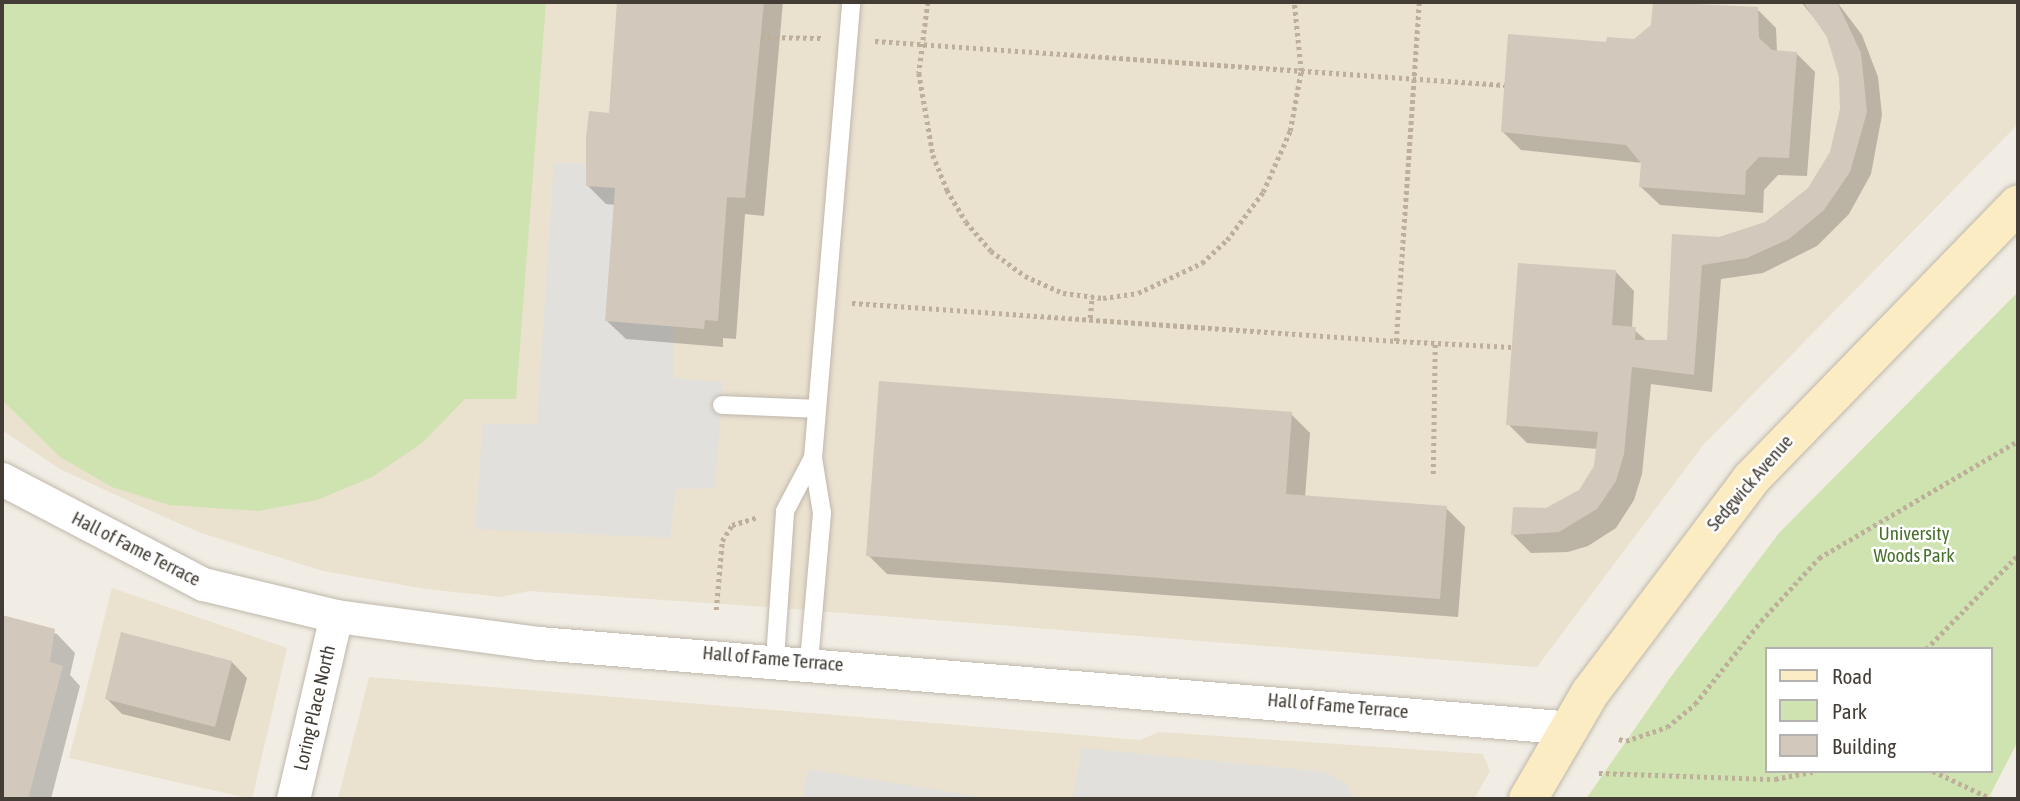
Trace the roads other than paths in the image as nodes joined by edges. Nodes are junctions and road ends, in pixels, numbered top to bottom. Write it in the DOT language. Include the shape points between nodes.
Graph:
graph roads {
  1 [pos="851,2"];
  2 [pos="2018,204"];
  3 [pos="722,405"];
  4 [pos="817,409"];
  5 [pos="813,458"];
  6 [pos="2,479"];
  7 [pos="336,616"];
  8 [pos="775,659"];
  9 [pos="809,662"];
  10 [pos="1572,728"];
  11 [pos="293,799"];
  12 [pos="1528,799"];
  1 -- 4 [label="lane"];
  2 -- 10 [label="main road, Sedgwick Avenue" via="1751,479 1598,683"];
  3 -- 4 [label="lane"];
  4 -- 5 [label="lane"];
  5 -- 8 [label="lane" via="785,511"];
  5 -- 9 [label="lane" via="822,513"];
  6 -- 7 [label="street, Hall of Fame Terrace" via="203,584"];
  7 -- 8 [label="street, Hall of Fame Terrace" via="539,643"];
  7 -- 11 [label="street, Loring Place North"];
  8 -- 9 [label="street, Hall of Fame Terrace"];
  9 -- 10 [label="street, Hall of Fame Terrace"];
  10 -- 12 [label="main road, Sedgwick Avenue"];
}
